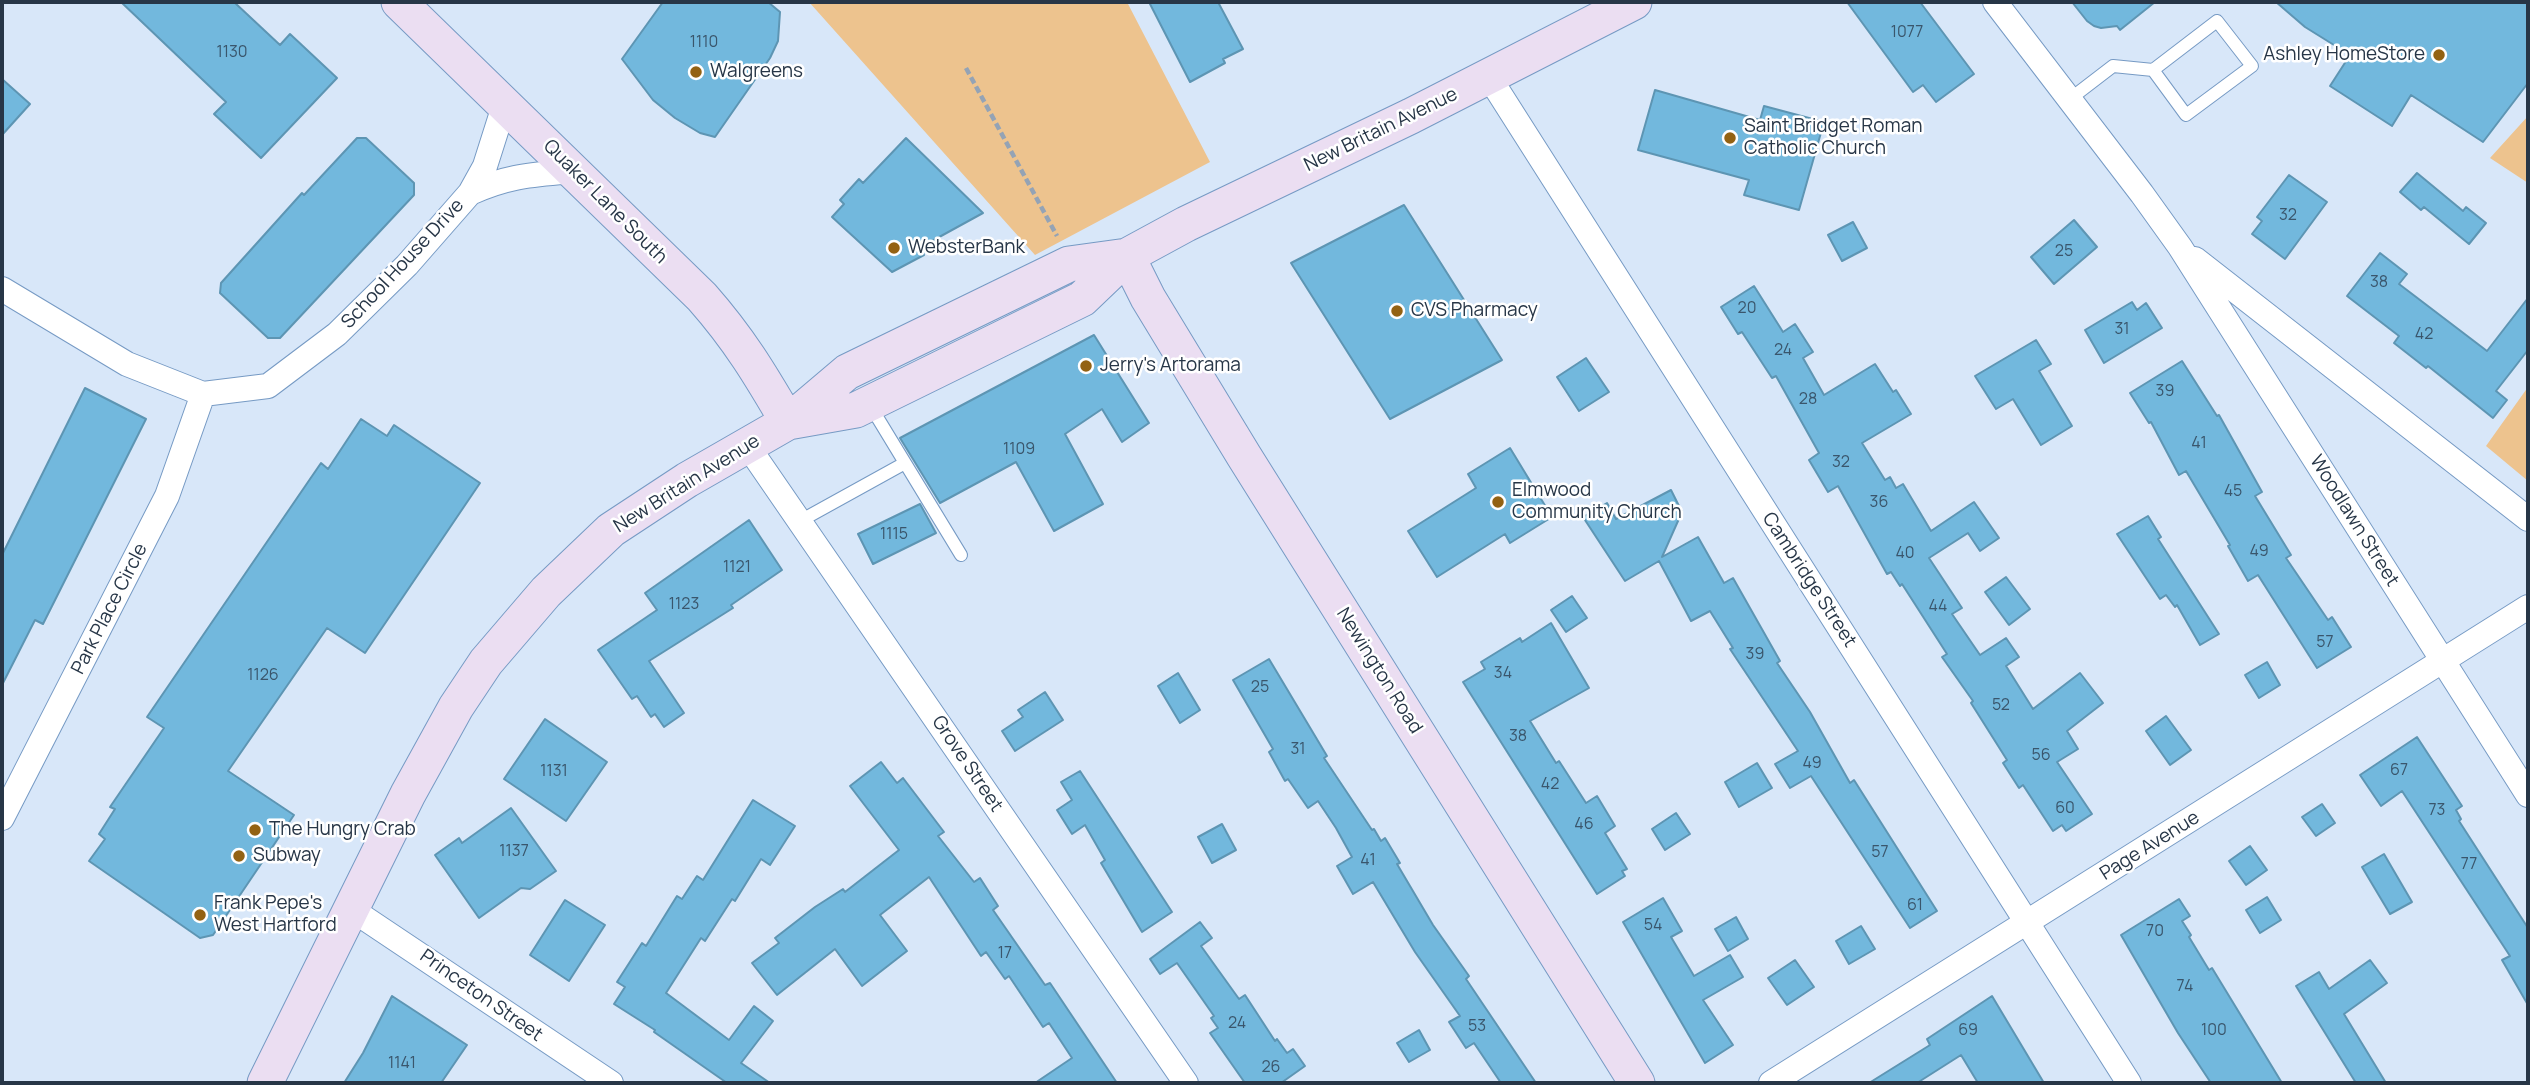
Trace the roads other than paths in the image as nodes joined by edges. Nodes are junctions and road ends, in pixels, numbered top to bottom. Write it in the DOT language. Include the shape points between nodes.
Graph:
graph roads {
  1 [pos="399,2"];
  2 [pos="1634,2"];
  3 [pos="1995,2"];
  4 [pos="2153,70"];
  5 [pos="1489,77"];
  6 [pos="2070,99"];
  7 [pos="505,103"];
  8 [pos="574,171"];
  9 [pos="470,193"];
  10 [pos="2180,247"];
  11 [pos="1127,256"];
  12 [pos="2,289"];
  13 [pos="203,394"];
  14 [pos="869,403"];
  15 [pos="788,422"];
  16 [pos="747,445"];
  17 [pos="905,463"];
  18 [pos="2528,519"];
  19 [pos="800,521"];
  20 [pos="961,555"];
  21 [pos="2528,607"];
  22 [pos="2443,660"];
  23 [pos="2528,794"];
  24 [pos="2,818"];
  25 [pos="351,909"];
  26 [pos="2028,923"];
  27 [pos="265,1083"];
  28 [pos="611,1083"];
  29 [pos="1186,1083"];
  30 [pos="1637,1083"];
  31 [pos="1771,1083"];
  32 [pos="2129,1083"];
  1 -- 7 [label="main road, Quaker Lane South"];
  2 -- 5 [label="main road, New Britain Avenue"];
  3 -- 6 [label="street, Woodlawn Street"];
  4 -- 4 [label="lane" via="2186,115 2252,66 2217,21"];
  4 -- 6 [label="lane" via="2113,66"];
  5 -- 11 [label="main road, New Britain Avenue"];
  5 -- 26 [label="street, Cambridge Street"];
  6 -- 10 [label="street, Woodlawn Street"];
  7 -- 8 [label="main road, Quaker Lane South"];
  7 -- 9 [label="street, School House Drive" via="485,166"];
  8 -- 9 [label="street, School House Drive" via="511,177"];
  8 -- 15 [label="main road, Quaker Lane South" via="729,327"];
  9 -- 13 [label="street, School House Drive" via="407,265 327,341 268,386"];
  10 -- 18 [label="street, Woodlawn Street"];
  10 -- 22 [label="street, Woodlawn Street"];
  11 -- 14 [label="main road, New Britain Avenue" via="1082,299"];
  11 -- 15 [label="main road, New Britain Avenue" via="1069,264 1037,278 847,372"];
  11 -- 30 [label="main road, Newington Road" via="1147,298 1244,456"];
  12 -- 13 [label="street, School House Drive" via="127,364"];
  13 -- 24 [label="street, Park Place Circle" via="167,496"];
  14 -- 15 [label="main road, New Britain Avenue" via="856,410"];
  14 -- 17 [label="lane"];
  15 -- 16 [label="main road, New Britain Avenue"];
  16 -- 19 [label="street, Grove Street"];
  16 -- 25 [label="main road, New Britain Avenue" via="611,530 517,624 456,707"];
  17 -- 19 [label="lane"];
  17 -- 20 [label="lane"];
  19 -- 29 [label="street, Grove Street"];
  21 -- 22 [label="street, Page Avenue"];
  22 -- 23 [label="street, Woodlawn Street"];
  22 -- 26 [label="street, Page Avenue"];
  25 -- 27 [label="main road, New Britain Avenue"];
  25 -- 28 [label="street, Princeton Street"];
  26 -- 31 [label="street, Page Avenue"];
  26 -- 32 [label="street, Cambridge Street"];
}
